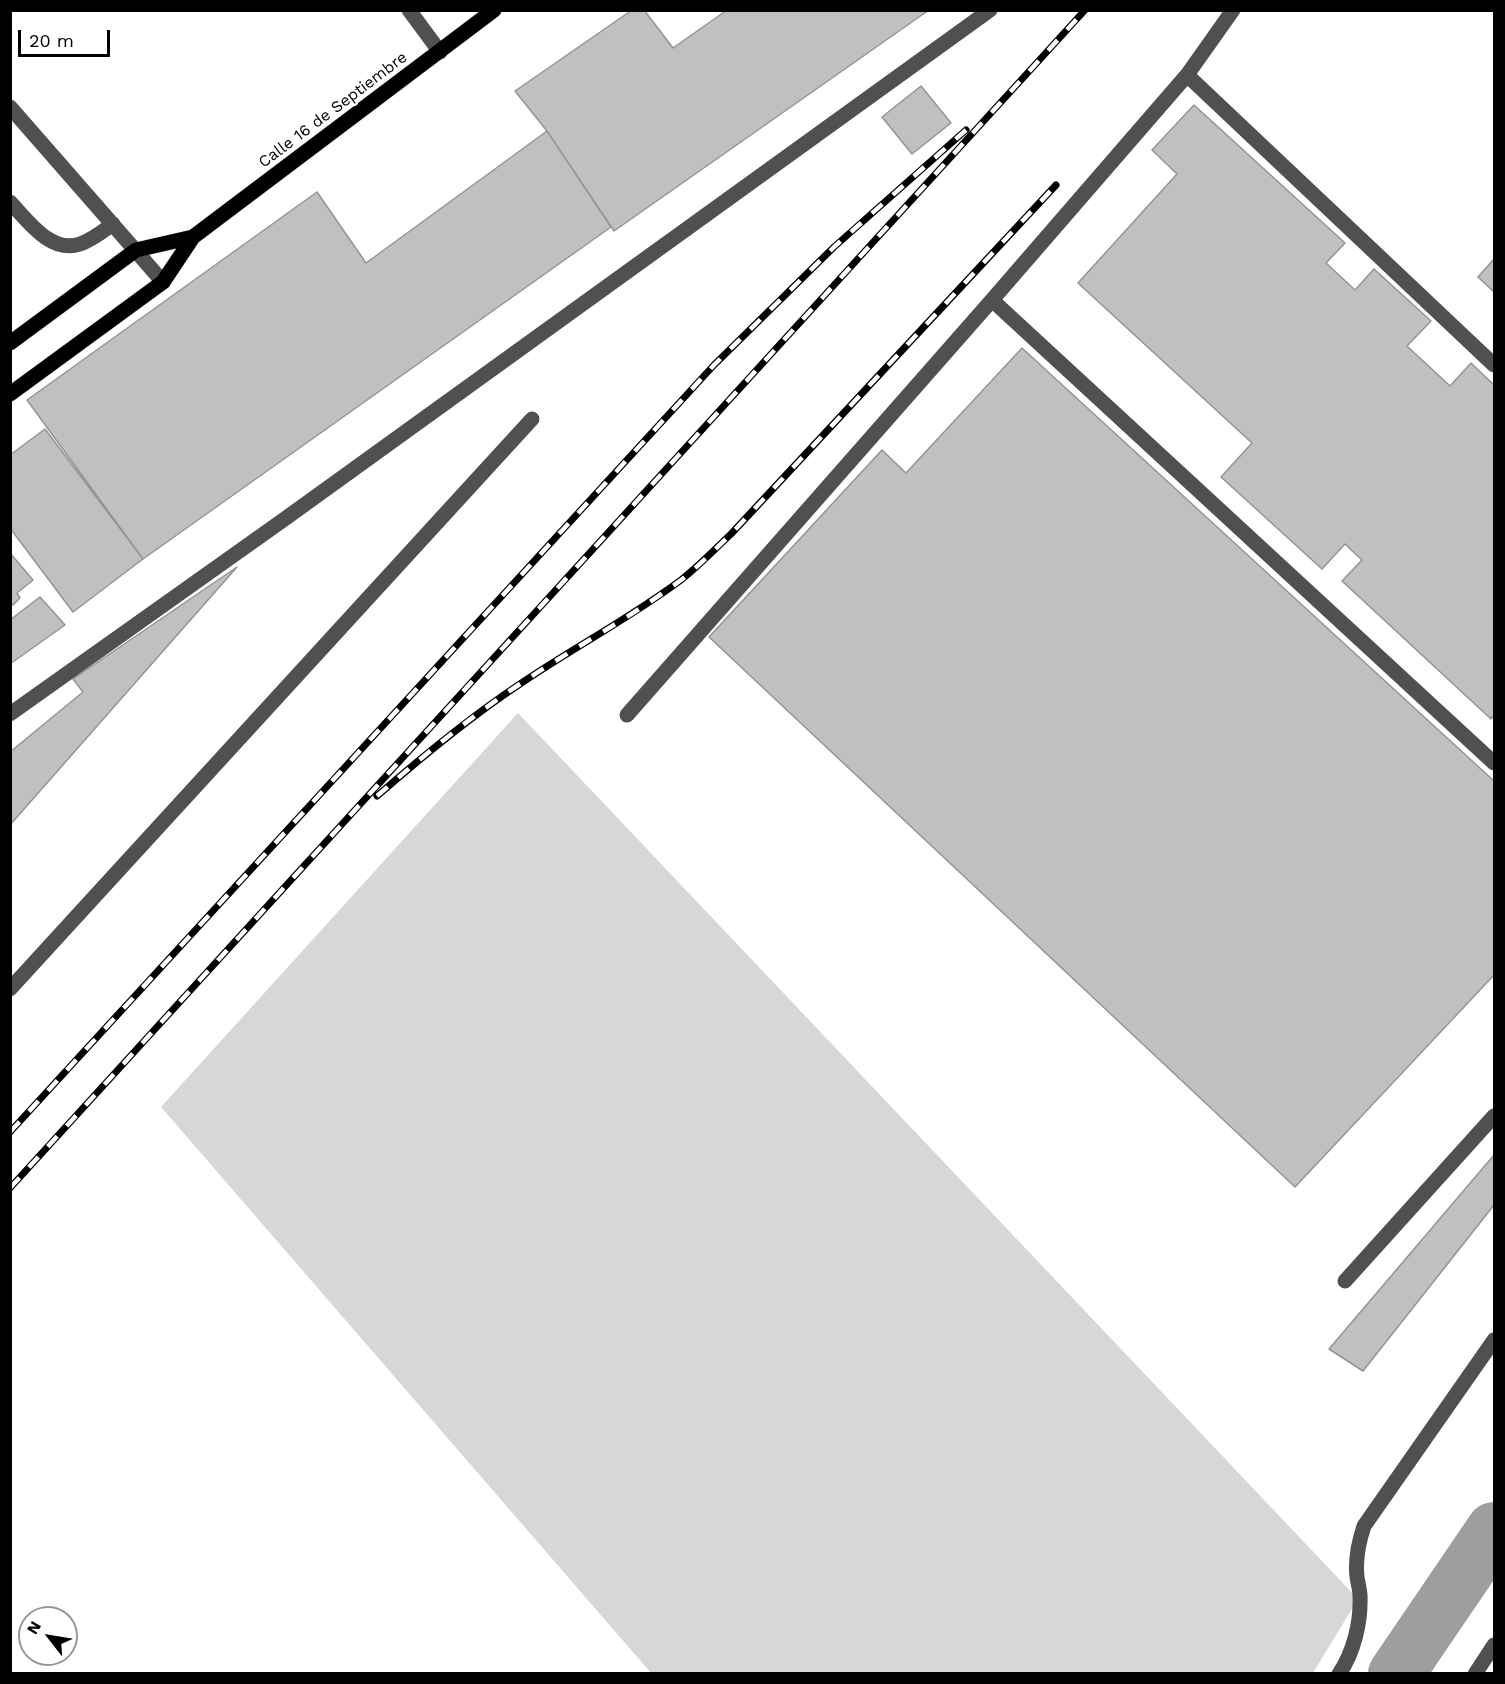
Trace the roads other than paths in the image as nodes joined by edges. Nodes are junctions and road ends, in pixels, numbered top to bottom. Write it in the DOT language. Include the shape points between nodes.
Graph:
graph roads {
  1 [pos="409,10"];
  2 [pos="494,10"];
  3 [pos="990,10"];
  4 [pos="1233,10"];
  5 [pos="440,52"];
  6 [pos="1187,75"];
  7 [pos="10,107"];
  8 [pos="10,202"];
  9 [pos="113,224"];
  10 [pos="194,237"];
  11 [pos="136,250"];
  12 [pos="163,282"];
  13 [pos="992,300"];
  14 [pos="10,343"];
  15 [pos="1494,365"];
  16 [pos="10,394"];
  17 [pos="532,419"];
  18 [pos="10,714"];
  19 [pos="627,715"];
  20 [pos="1494,763"];
  21 [pos="10,989"];
  22 [pos="1494,1116"];
  23 [pos="1345,1281"];
  24 [pos="1494,1340"];
  25 [pos="1493,1651"];
  26 [pos="1339,1674"];
  27 [pos="1476,1674"];
  1 -- 5 [label="street"];
  2 -- 5 [label="main road, Calle 16 de Septiembre"];
  3 -- 18 [label="street"];
  4 -- 6 [label="street"];
  5 -- 10 [label="main road, Calle 16 de Septiembre"];
  6 -- 13 [label="street"];
  6 -- 15 [label="street"];
  7 -- 9 [label="street"];
  8 -- 9 [label="street" via="46,237 61,245 87,241"];
  9 -- 11 [label="street"];
  10 -- 11 [label="main road, Calle 16 de Septiembre"];
  10 -- 12 [label="main road, Calle 16 de Septiembre"];
  11 -- 12 [label="street"];
  11 -- 14 [label="main road, Calle 16 de Septiembre"];
  12 -- 16 [label="main road, Calle 16 de Septiembre"];
  13 -- 19 [label="street"];
  13 -- 20 [label="street"];
  17 -- 21 [label="street"];
  22 -- 23 [label="street"];
  24 -- 26 [label="street" via="1364,1526 1356,1558 1360,1594 1357,1630"];
  25 -- 27 [label="street"];
}
